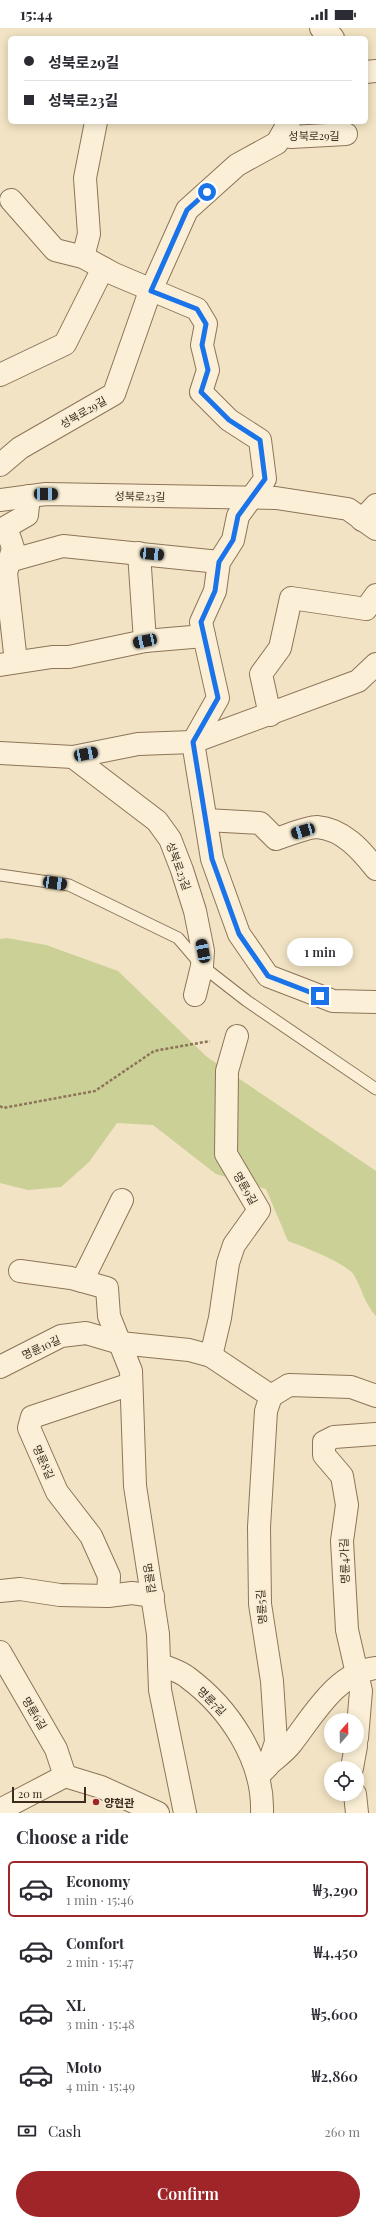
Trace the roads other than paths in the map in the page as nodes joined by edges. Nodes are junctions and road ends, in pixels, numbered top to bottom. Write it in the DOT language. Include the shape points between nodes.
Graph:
graph roads {
  1 [pos="321,28"];
  2 [pos="331,36"];
  3 [pos="96,124"];
  4 [pos="285,128"];
  5 [pos="346,134"];
  6 [pos="11,200"];
  7 [pos="83,257"];
  8 [pos="103,268"];
  9 [pos="151,291"];
  10 [pos="0,375"];
  11 [pos="0,465"];
  12 [pos="29,496"];
  13 [pos="252,498"];
  14 [pos="0,500"];
  15 [pos="372,518"];
  16 [pos="139,553"];
  17 [pos="219,562"];
  18 [pos="5,575"];
  19 [pos="376,595"];
  20 [pos="204,636"];
  21 [pos="145,641"];
  22 [pos="8,664"];
  23 [pos="376,664"];
  24 [pos="270,715"];
  25 [pos="193,742"];
  26 [pos="0,753"];
  27 [pos="72,757"];
  28 [pos="206,820"];
  29 [pos="373,859"];
  30 [pos="0,875"];
  31 [pos="202,966"];
  32 [pos="195,995"];
  33 [pos="376,1002"];
  34 [pos="237,1036"];
  35 [pos="376,1089"];
  36 [pos="122,1200"];
  37 [pos="20,1271"];
  38 [pos="82,1281"];
  39 [pos="120,1342"];
  40 [pos="211,1356"];
  41 [pos="0,1367"];
  42 [pos="131,1384"];
  43 [pos="271,1396"];
  44 [pos="376,1396"];
  45 [pos="376,1434"];
  46 [pos="0,1592"];
  47 [pos="108,1596"];
  48 [pos="153,1596"];
  49 [pos="0,1652"];
  50 [pos="159,1664"];
  51 [pos="366,1672"];
  52 [pos="359,1713"];
  53 [pos="263,1771"];
  54 [pos="65,1776"];
  55 [pos="356,1801"];
  56 [pos="0,1810"];
  57 [pos="158,1813"];
  58 [pos="185,1813"];
  59 [pos="262,1813"];
  60 [pos="357,1813"];
  1 -- 2 [label="street"];
  3 -- 7 [label="street" via="85,178 89,234"];
  4 -- 5 [label="street, 성북로29길" via="291,137"];
  4 -- 9 [label="street, 성북로29길" via="277,143 237,165 187,210"];
  6 -- 7 [label="street" via="55,250"];
  7 -- 8 [label="street"];
  8 -- 9 [label="street"];
  8 -- 10 [label="street" via="65,344"];
  9 -- 11 [label="street, 성북로29길" via="114,394 20,448"];
  9 -- 13 [label="street" via="197,309 206,324 202,345 208,370 201,392 229,420 260,440 265,479"];
  12 -- 13 [label="street, 성북로23길" via="46,494"];
  12 -- 14 [label="street, 성북로23길"];
  12 -- 18 [label="street" via="26,515 6,527 13,548"];
  13 -- 15 [label="street, 성북로23길" via="276,498 348,509"];
  13 -- 17 [label="street" via="238,516 233,540"];
  16 -- 17 [label="street"];
  16 -- 18 [label="street" via="63,546"];
  16 -- 21 [label="street"];
  17 -- 20 [label="street" via="215,591 201,622"];
  18 -- 22 [label="street"];
  19 -- 24 [label="street" via="366,609 291,598 280,648 261,674"];
  20 -- 21 [label="street"];
  20 -- 25 [label="street" via="218,698"];
  21 -- 22 [label="street" via="69,657"];
  23 -- 24 [label="street" via="358,681"];
  24 -- 25 [label="street"];
  25 -- 27 [label="street" via="138,744"];
  25 -- 28 [label="street"];
  26 -- 27 [label="street"];
  27 -- 31 [label="street, 성북로23길" via="157,821 170,839 195,911 203,951"];
  28 -- 29 [label="street" via="260,823 276,839 317,827 338,833"];
  28 -- 33 [label="street" via="212,859 239,934 268,976 333,1001"];
  30 -- 31 [label="lane" via="69,885 178,938"];
  31 -- 32 [label="street, 성북로23길"];
  31 -- 35 [label="lane" via="247,1001"];
  34 -- 40 [label="street, 명륜9길" via="227,1071 226,1154 259,1210 234,1245 228,1263 220,1318"];
  36 -- 38 [label="street"];
  37 -- 38 [label="street"];
  38 -- 39 [label="street" via="107,1288 109,1316"];
  39 -- 40 [label="street" via="189,1350"];
  39 -- 41 [label="street, 명륜10길" via="86,1333 61,1336"];
  39 -- 42 [label="street, 명륜길" via="131,1371"];
  40 -- 43 [label="street"];
  42 -- 47 [label="street, 명륜8길" via="32,1417 29,1428 57,1492 91,1536 108,1576"];
  42 -- 48 [label="street, 명륜길" via="135,1486"];
  43 -- 44 [label="street" via="289,1385 351,1387"];
  43 -- 53 [label="street, 명륜5길" via="266,1411 258,1527 260,1604 272,1681 276,1742"];
  45 -- 51 [label="street, 명륜4가길" via="334,1436 324,1442 324,1455 342,1476 347,1506 342,1548 347,1630"];
  46 -- 47 [label="street" via="20,1589 60,1595"];
  47 -- 48 [label="street" via="132,1593"];
  48 -- 50 [label="street, 명륜길"];
  49 -- 54 [label="street, 명륜6길" via="56,1749"];
  50 -- 53 [label="street, 명륜7길" via="186,1676 224,1710"];
  50 -- 58 [label="street, 명륜길" via="160,1690"];
  51 -- 52 [label="street, 명륜4가길"];
  51 -- 53 [label="street" via="336,1688 313,1713 290,1745"];
  53 -- 59 [label="street"];
  54 -- 56 [label="street"];
  54 -- 57 [label="street" via="101,1787"];
  55 -- 60 [label="street"];
}
